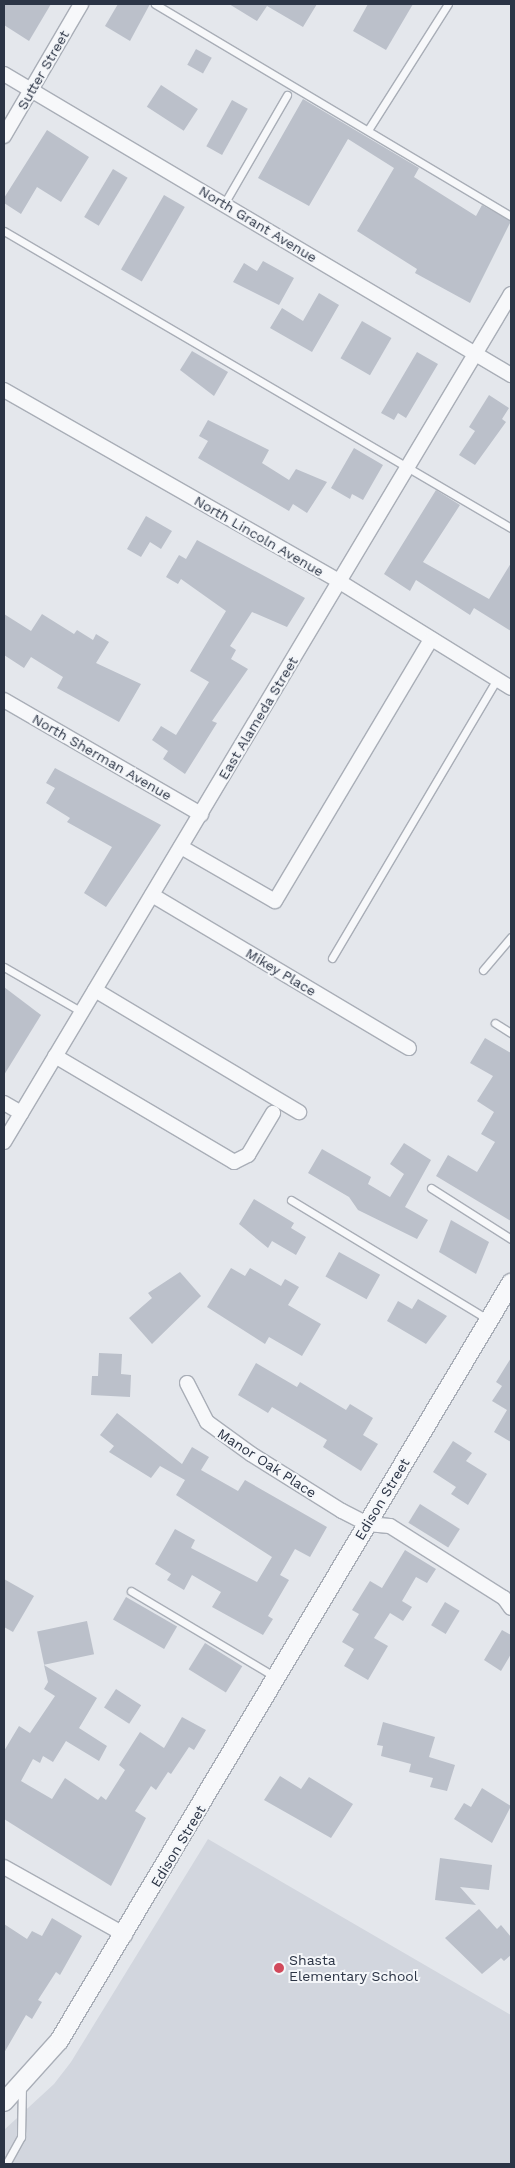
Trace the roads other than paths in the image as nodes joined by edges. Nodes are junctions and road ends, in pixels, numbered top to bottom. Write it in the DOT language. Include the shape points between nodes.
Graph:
graph roads {
  1 [pos="81,4"];
  2 [pos="155,4"];
  3 [pos="448,4"];
  4 [pos="4,74"];
  5 [pos="31,90"];
  6 [pos="287,95"];
  7 [pos="368,130"];
  8 [pos="4,136"];
  9 [pos="224,204"];
  10 [pos="511,216"];
  11 [pos="4,231"];
  12 [pos="511,294"];
  13 [pos="476,353"];
  14 [pos="511,375"];
  15 [pos="4,390"];
  16 [pos="409,468"];
  17 [pos="511,528"];
  18 [pos="340,582"];
  19 [pos="431,639"];
  20 [pos="497,680"];
  21 [pos="511,688"];
  22 [pos="4,700"];
  23 [pos="200,814"];
  24 [pos="181,847"];
  25 [pos="152,895"];
  26 [pos="511,937"];
  27 [pos="332,958"];
  28 [pos="4,967"];
  29 [pos="483,970"];
  30 [pos="95,990"];
  31 [pos="82,1012"];
  32 [pos="495,1023"];
  33 [pos="511,1033"];
  34 [pos="409,1048"];
  35 [pos="55,1056"];
  36 [pos="4,1103"];
  37 [pos="299,1112"];
  38 [pos="21,1113"];
  39 [pos="273,1113"];
  40 [pos="4,1142"];
  41 [pos="431,1188"];
  42 [pos="291,1200"];
  43 [pos="511,1239"];
  44 [pos="511,1283"];
  45 [pos="489,1320"];
  46 [pos="187,1383"];
  47 [pos="367,1524"];
  48 [pos="131,1591"];
  49 [pos="511,1608"];
  50 [pos="278,1679"];
  51 [pos="4,1867"];
  52 [pos="125,1935"];
  53 [pos="22,2083"];
  54 [pos="4,2102"];
  55 [pos="6,2164"];
  1 -- 5 [label="street, Sutter Street"];
  2 -- 7 [label="lane"];
  3 -- 7 [label="lane"];
  4 -- 5 [label="street, North Grant Avenue"];
  5 -- 8 [label="street, Sutter Street"];
  5 -- 9 [label="street, North Grant Avenue"];
  6 -- 9 [label="lane"];
  7 -- 10 [label="lane"];
  9 -- 13 [label="street, North Grant Avenue"];
  11 -- 16 [label="lane"];
  12 -- 13 [label="street, East Alameda Street"];
  13 -- 14 [label="street, North Grant Avenue"];
  13 -- 16 [label="street, East Alameda Street"];
  15 -- 18 [label="street, North Lincoln Avenue"];
  16 -- 17 [label="lane"];
  16 -- 18 [label="street, East Alameda Street"];
  18 -- 19 [label="street, North Lincoln Avenue"];
  18 -- 23 [label="street, East Alameda Street"];
  19 -- 20 [label="street, North Lincoln Avenue"];
  19 -- 24 [label="street" via="275,901"];
  20 -- 21 [label="street, North Lincoln Avenue"];
  20 -- 27 [label="lane"];
  22 -- 23 [label="street, North Sherman Avenue"];
  23 -- 24 [label="street, East Alameda Street"];
  24 -- 25 [label="street, East Alameda Street"];
  25 -- 30 [label="street, East Alameda Street"];
  25 -- 34 [label="street, Mikey Place"];
  26 -- 29 [label="lane"];
  28 -- 31 [label="lane"];
  30 -- 31 [label="street, East Alameda Street"];
  30 -- 37 [label="street"];
  31 -- 35 [label="street, East Alameda Street"];
  32 -- 33 [label="lane"];
  35 -- 38 [label="street, East Alameda Street"];
  35 -- 39 [label="street" via="234,1162 248,1155"];
  36 -- 38 [label="street"];
  38 -- 40 [label="street, East Alameda Street"];
  41 -- 43 [label="lane"];
  42 -- 45 [label="lane"];
  44 -- 45 [label="street, Edison Street"];
  45 -- 47 [label="street, Edison Street"];
  46 -- 47 [label="street, Manor Oak Place" via="207,1422"];
  47 -- 49 [label="street" via="390,1526 504,1598"];
  47 -- 50 [label="street, Edison Street"];
  48 -- 50 [label="lane"];
  50 -- 52 [label="street, Edison Street"];
  51 -- 52 [label="street"];
  52 -- 53 [label="street, Edison Street" via="59,2041"];
  53 -- 54 [label="street, Edison Street"];
  53 -- 55 [label="lane" via="21,2137"];
}
